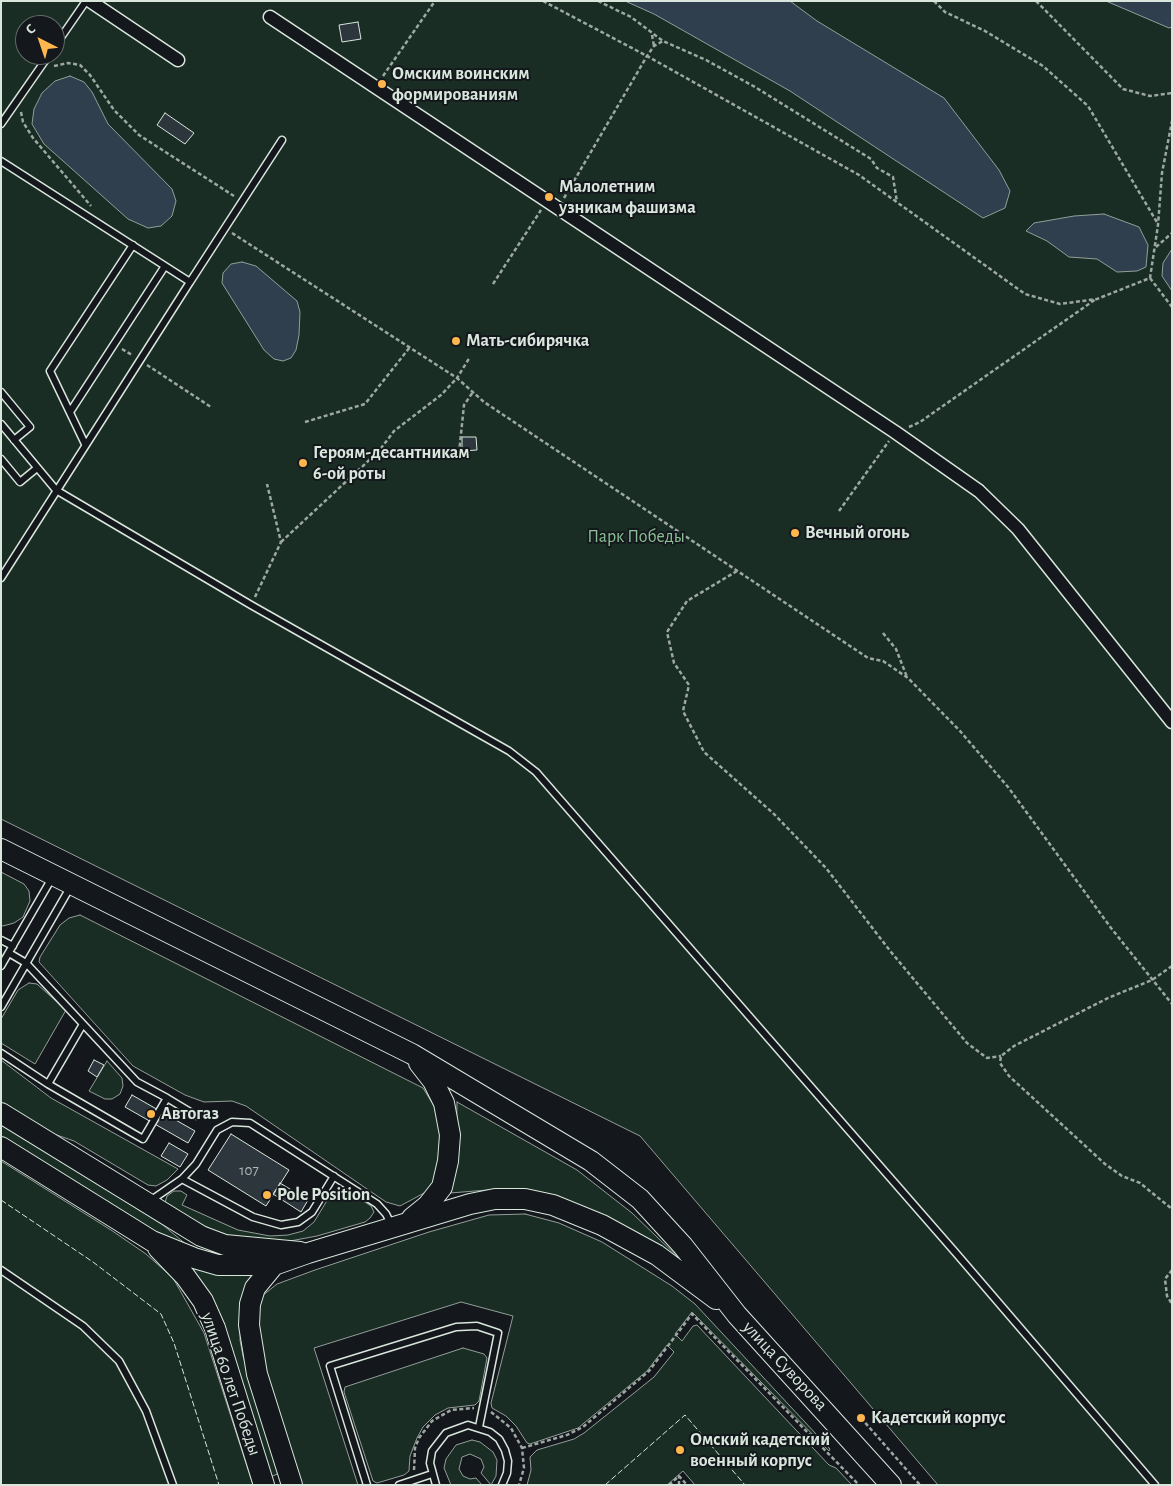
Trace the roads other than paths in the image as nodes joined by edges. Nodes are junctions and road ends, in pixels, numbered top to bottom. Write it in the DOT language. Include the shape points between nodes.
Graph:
graph roads {
  1 [pos="86,1"];
  2 [pos="90,1"];
  3 [pos="270,17"];
  4 [pos="65,31"];
  5 [pos="178,60"];
  6 [pos="42,65"];
  7 [pos="1,124"];
  8 [pos="282,140"];
  9 [pos="1,161"];
  10 [pos="133,245"];
  11 [pos="165,266"];
  12 [pos="190,282"];
  13 [pos="1,392"];
  14 [pos="70,412"];
  15 [pos="1,424"];
  16 [pos="14,440"];
  17 [pos="85,444"];
  18 [pos="1,459"];
  19 [pos="37,468"];
  20 [pos="56,490"];
  21 [pos="1,578"];
  22 [pos="1172,722"];
  23 [pos="1,849"];
  24 [pos="54,876"];
  25 [pos="72,885"];
  26 [pos="1,940"];
  27 [pos="11,949"];
  28 [pos="26,963"];
  29 [pos="1,966"];
  30 [pos="1,1007"];
  31 [pos="83,1024"];
  32 [pos="1,1052"];
  33 [pos="412,1054"];
  34 [pos="48,1084"];
  35 [pos="167,1098"];
  36 [pos="1,1113"];
  37 [pos="197,1116"];
  38 [pos="1,1147"];
  39 [pos="334,1176"];
  40 [pos="182,1179"];
  41 [pos="147,1203"];
  42 [pos="399,1225"];
  43 [pos="152,1241"];
  44 [pos="308,1253"];
  45 [pos="274,1265"];
  46 [pos="1,1270"];
  47 [pos="737,1314"];
  48 [pos="479,1427"];
  49 [pos="432,1474"];
  50 [pos="173,1485"];
  51 [pos="264,1485"];
  52 [pos="292,1485"];
  53 [pos="367,1485"];
  54 [pos="398,1485"];
  55 [pos="436,1485"];
  56 [pos="502,1485"];
  57 [pos="891,1485"];
  58 [pos="1154,1485"];
  1 -- 4 [label="lane"];
  2 -- 5 [label="street"];
  3 -- 22 [label="street" via="979,491 1018,529"];
  6 -- 7 [label="lane"];
  8 -- 12 [label="lane"];
  9 -- 10 [label="lane"];
  10 -- 11 [label="lane"];
  10 -- 14 [label="lane" via="50,371"];
  11 -- 12 [label="lane"];
  11 -- 14 [label="lane"];
  12 -- 17 [label="lane"];
  13 -- 16 [label="lane" via="30,427"];
  14 -- 17 [label="lane"];
  15 -- 16 [label="lane"];
  16 -- 19 [label="lane"];
  17 -- 20 [label="lane"];
  18 -- 19 [label="lane" via="20,482"];
  19 -- 20 [label="lane"];
  20 -- 21 [label="lane"];
  20 -- 58 [label="lane" via="509,751 536,772"];
  23 -- 24 [label="main road"];
  24 -- 25 [label="main road"];
  24 -- 27 [label="lane"];
  25 -- 28 [label="lane"];
  25 -- 33 [label="main road"];
  26 -- 27 [label="lane"];
  27 -- 28 [label="lane"];
  27 -- 29 [label="lane"];
  28 -- 30 [label="lane"];
  28 -- 31 [label="lane"];
  31 -- 34 [label="lane"];
  31 -- 35 [label="lane" via="137,1082"];
  32 -- 34 [label="lane"];
  33 -- 42 [label="main road" via="433,1081 444,1104 450,1135 442,1187 428,1205"];
  33 -- 47 [label="main road" via="591,1161 640,1200 683,1246"];
  34 -- 35 [label="lane" via="143,1139"];
  35 -- 37 [label="lane"];
  36 -- 41 [label="main road"];
  38 -- 43 [label="main road"];
  39 -- 40 [label="lane" via="312,1212 298,1222 281,1225 253,1217"];
  39 -- 40 [label="lane" via="250,1123 232,1122 217,1130 196,1164"];
  39 -- 42 [label="lane" via="377,1204"];
  40 -- 41 [label="lane"];
  41 -- 44 [label="main road" via="201,1236 225,1245"];
  42 -- 44 [label="main road"];
  42 -- 47 [label="main road" via="495,1199 525,1199 553,1205 602,1225 657,1255"];
  43 -- 45 [label="main road" via="218,1265"];
  43 -- 51 [label="main road, улица 60 лет Победы" via="203,1301 215,1328"];
  44 -- 45 [label="main road"];
  45 -- 52 [label="main road, улица 60 лет Победы" via="256,1288 250,1304 249,1325 257,1374"];
  46 -- 50 [label="lane" via="83,1326 119,1361 146,1411"];
  47 -- 57 [label="main road, улица Суворова"];
  48 -- 49 [label="lane" via="456,1428 442,1437 432,1451"];
  48 -- 53 [label="lane" via="498,1333 477,1326 456,1326 330,1366"];
  48 -- 56 [label="lane" via="499,1439 505,1450 507,1473"];
  49 -- 54 [label="lane"];
  49 -- 55 [label="lane"];
}
